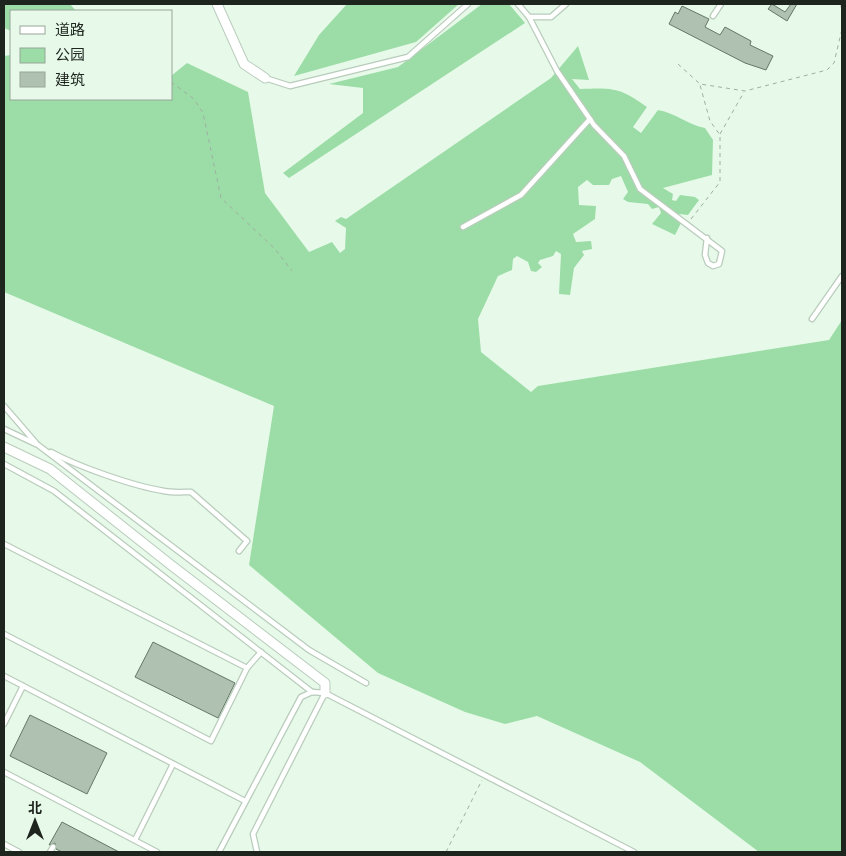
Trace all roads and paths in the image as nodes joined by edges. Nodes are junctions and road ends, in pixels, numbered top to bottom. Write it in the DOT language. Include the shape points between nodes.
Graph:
graph roads {
  1 [pos="217,4"];
  2 [pos="468,4"];
  3 [pos="518,4"];
  4 [pos="566,4"];
  5 [pos="721,4"];
  6 [pos="841,4"];
  7 [pos="713,16"];
  8 [pos="528,17"];
  9 [pos="842,20"];
  10 [pos="842,29"];
  11 [pos="678,64"];
  12 [pos="266,78"];
  13 [pos="172,83"];
  14 [pos="700,84"];
  15 [pos="745,91"];
  16 [pos="590,118"];
  17 [pos="720,135"];
  18 [pos="688,223"];
  19 [pos="463,227"];
  20 [pos="707,238"];
  21 [pos="292,271"];
  22 [pos="842,276"];
  23 [pos="812,319"];
  24 [pos="4,406"];
  25 [pos="4,429"];
  26 [pos="38,445"];
  27 [pos="4,447"];
  28 [pos="4,464"];
  29 [pos="4,544"];
  30 [pos="239,551"];
  31 [pos="4,634"];
  32 [pos="261,652"];
  33 [pos="247,668"];
  34 [pos="4,676"];
  35 [pos="366,683"];
  36 [pos="23,686"];
  37 [pos="312,692"];
  38 [pos="325,693"];
  39 [pos="4,724"];
  40 [pos="173,764"];
  41 [pos="4,772"];
  42 [pos="485,775"];
  43 [pos="245,801"];
  44 [pos="135,840"];
  45 [pos="4,844"];
  46 [pos="19,852"];
  47 [pos="157,852"];
  48 [pos="219,852"];
  49 [pos="257,852"];
  50 [pos="446,852"];
  51 [pos="634,852"];
  1 -- 12 [label="street" via="244,64"];
  2 -- 12 [label="lane" via="408,57 290,86"];
  3 -- 8 [label="lane"];
  4 -- 8 [label="lane" via="551,17"];
  5 -- 7 [label="lane"];
  6 -- 9 [label="path"];
  8 -- 16 [label="lane" via="557,71"];
  10 -- 15 [label="path" via="834,63 827,70"];
  11 -- 14 [label="path"];
  13 -- 21 [label="path" via="194,99 203,113 221,198"];
  14 -- 15 [label="path"];
  14 -- 17 [label="path" via="710,121"];
  15 -- 17 [label="path"];
  16 -- 18 [label="lane" via="624,156 640,189"];
  16 -- 19 [label="lane" via="521,195"];
  17 -- 18 [label="path" via="720,182"];
  18 -- 20 [label="lane"];
  20 -- 20 [label="lane" via="722,251 719,264 714,266 708,263 705,255"];
  22 -- 23 [label="lane"];
  24 -- 26 [label="lane"];
  25 -- 26 [label="lane"];
  26 -- 30 [label="lane" via="71,462 165,492 192,492 246,541"];
  26 -- 35 [label="lane" via="309,650"];
  27 -- 38 [label="street" via="50,469 325,682"];
  28 -- 32 [label="lane" via="54,491"];
  29 -- 33 [label="lane"];
  31 -- 33 [label="lane" via="211,741"];
  32 -- 33 [label="lane"];
  32 -- 37 [label="lane"];
  34 -- 36 [label="lane"];
  36 -- 39 [label="lane"];
  36 -- 40 [label="lane"];
  37 -- 38 [label="lane"];
  37 -- 43 [label="lane" via="301,697"];
  38 -- 42 [label="lane"];
  38 -- 49 [label="lane" via="253,834"];
  40 -- 43 [label="lane"];
  40 -- 44 [label="lane"];
  41 -- 44 [label="lane"];
  42 -- 50 [label="path"];
  42 -- 51 [label="lane"];
  43 -- 48 [label="lane"];
  44 -- 47 [label="lane"];
  45 -- 46 [label="lane"];
}
